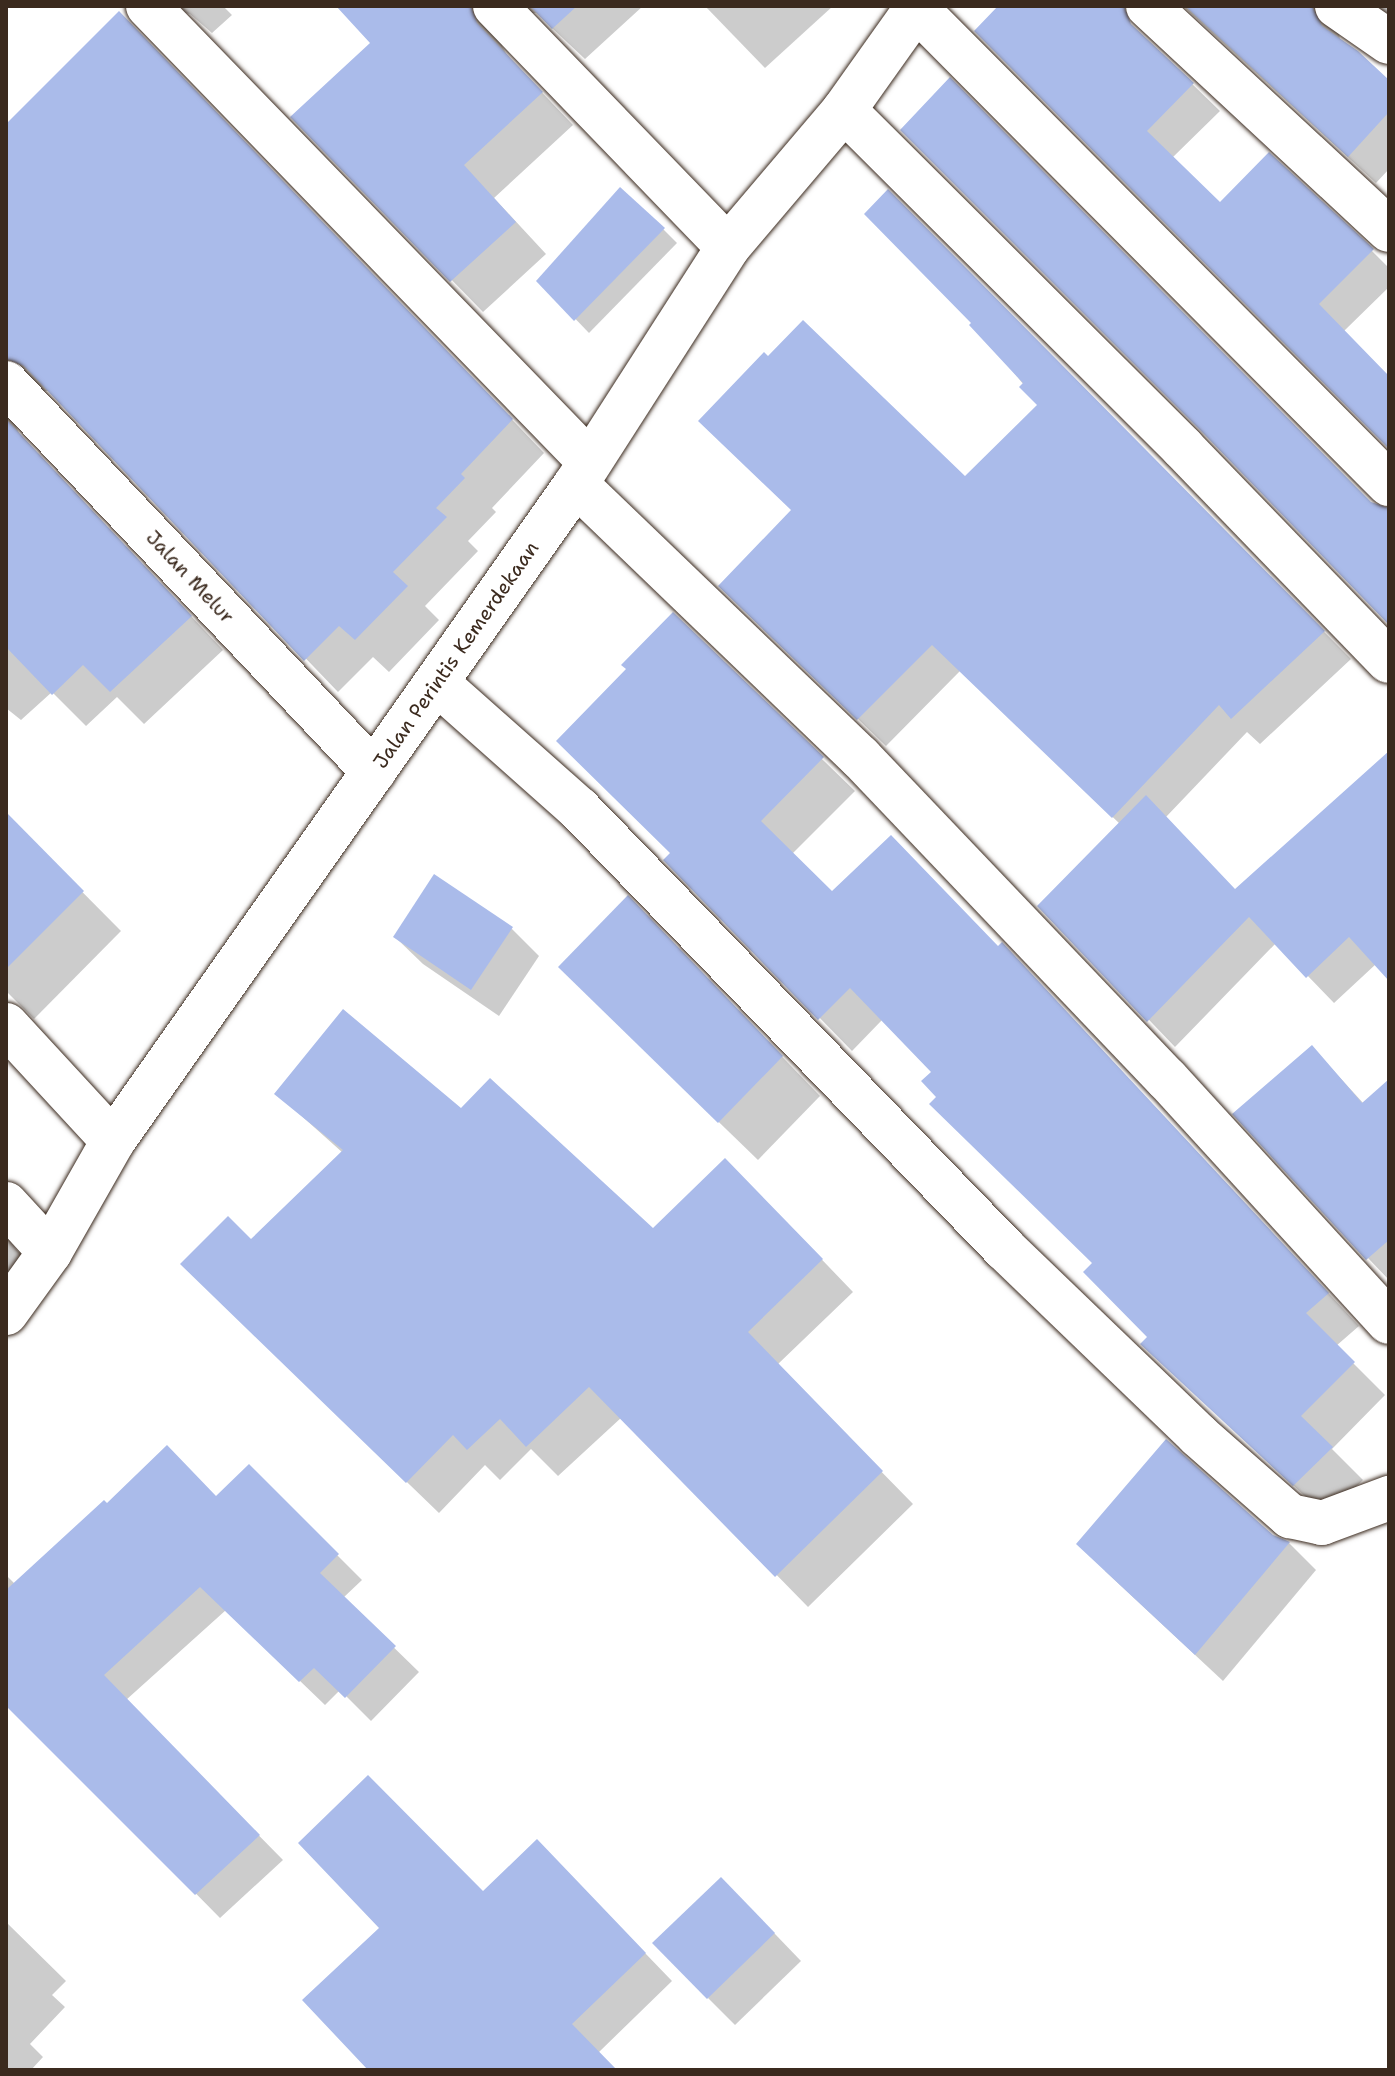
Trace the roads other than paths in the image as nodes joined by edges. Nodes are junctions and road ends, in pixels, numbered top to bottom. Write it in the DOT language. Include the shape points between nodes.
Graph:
graph roads {
  1 [pos="148,6"];
  2 [pos="495,6"];
  3 [pos="1148,6"];
  4 [pos="1337,6"];
  5 [pos="916,7"];
  6 [pos="1389,42"];
  7 [pos="844,110"];
  8 [pos="1389,230"];
  9 [pos="728,247"];
  10 [pos="6,383"];
  11 [pos="583,473"];
  12 [pos="1389,484"];
  13 [pos="1389,661"];
  14 [pos="437,683"];
  15 [pos="374,772"];
  16 [pos="6,1025"];
  17 [pos="113,1141"];
  18 [pos="6,1204"];
  19 [pos="50,1252"];
  20 [pos="6,1313"];
  21 [pos="1389,1322"];
  22 [pos="1389,1498"];
  1 -- 11 [label="street"];
  2 -- 9 [label="street"];
  3 -- 8 [label="street"];
  4 -- 6 [label="street"];
  5 -- 7 [label="street, Jalan Perintis Kemerdekaan"];
  5 -- 12 [label="street"];
  7 -- 9 [label="street, Jalan Perintis Kemerdekaan"];
  7 -- 13 [label="street"];
  9 -- 11 [label="street, Jalan Perintis Kemerdekaan"];
  10 -- 15 [label="street, Jalan Melur"];
  11 -- 14 [label="street, Jalan Perintis Kemerdekaan"];
  11 -- 21 [label="street" via="1167,1079"];
  14 -- 15 [label="street, Jalan Perintis Kemerdekaan"];
  14 -- 22 [label="street" via="579,809 1005,1249 1290,1516 1322,1523"];
  15 -- 17 [label="street, Jalan Perintis Kemerdekaan"];
  16 -- 17 [label="street"];
  17 -- 19 [label="street, Jalan Perintis Kemerdekaan"];
  18 -- 19 [label="street"];
  19 -- 20 [label="street, Jalan Perintis Kemerdekaan"];
}
